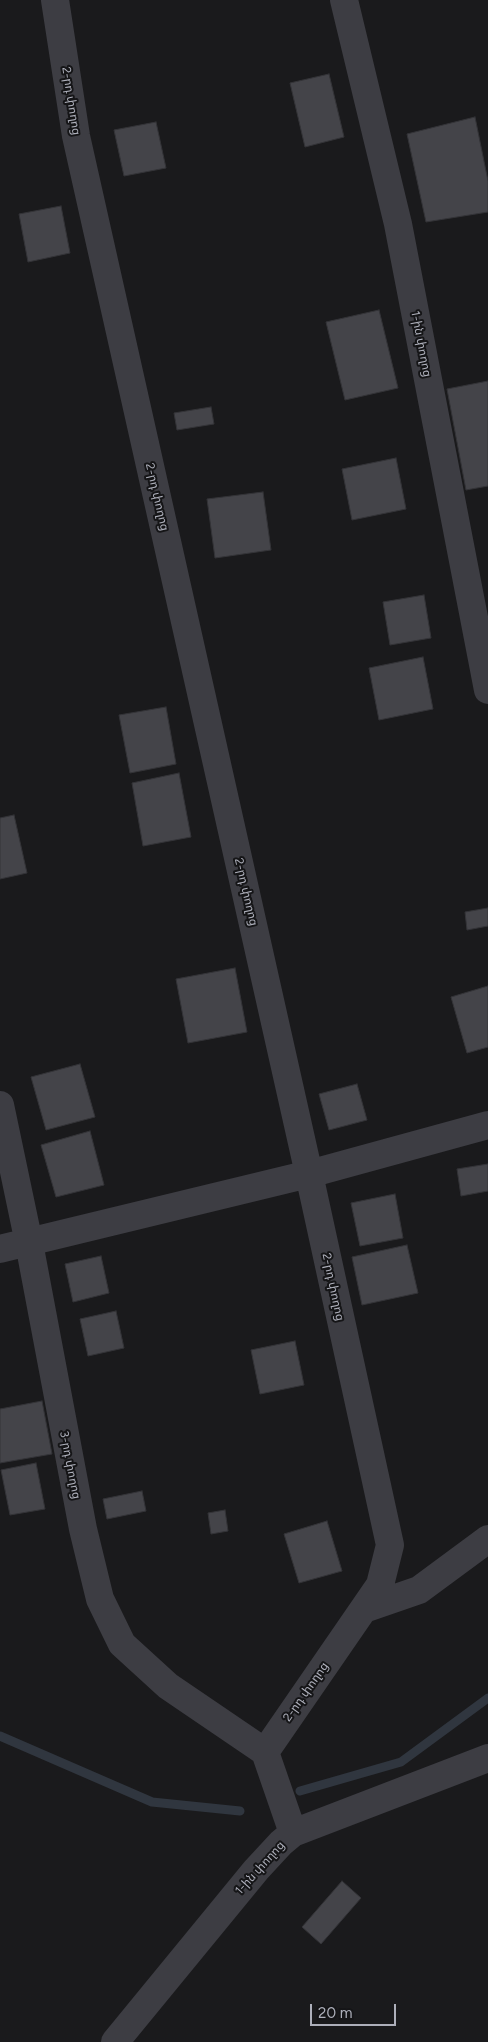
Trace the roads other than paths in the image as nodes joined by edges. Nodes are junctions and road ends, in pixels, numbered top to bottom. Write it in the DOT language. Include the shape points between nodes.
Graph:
graph roads {
  1 [pos="55,0"];
  2 [pos="344,0"];
  3 [pos="488,690"];
  4 [pos="0,1105"];
  5 [pos="488,1125"];
  6 [pos="309,1174"];
  7 [pos="29,1243"];
  8 [pos="0,1249"];
  9 [pos="488,1539"];
  10 [pos="364,1609"];
  11 [pos="265,1752"];
  12 [pos="488,1758"];
  13 [pos="293,1834"];
  14 [pos="115,2042"];
  1 -- 6 [label="street, 2-րդ փողոց" via="76,136"];
  2 -- 3 [label="street, 1-ին փողոց" via="398,224"];
  4 -- 7 [label="street, 3-րդ փողոց"];
  5 -- 6 [label="street"];
  6 -- 7 [label="street"];
  6 -- 10 [label="street, 2-րդ փողոց" via="390,1545 380,1585"];
  7 -- 8 [label="street"];
  7 -- 11 [label="street, 3-րդ փողոց" via="83,1530 100,1599 122,1644 168,1686"];
  9 -- 10 [label="street" via="419,1590"];
  10 -- 11 [label="street, 2-րդ փողոց"];
  11 -- 13 [label="street"];
  12 -- 13 [label="street, 1-ին փողոց"];
  13 -- 14 [label="street, 1-ին փողոց" via="281,1842 256,1870"];
}
